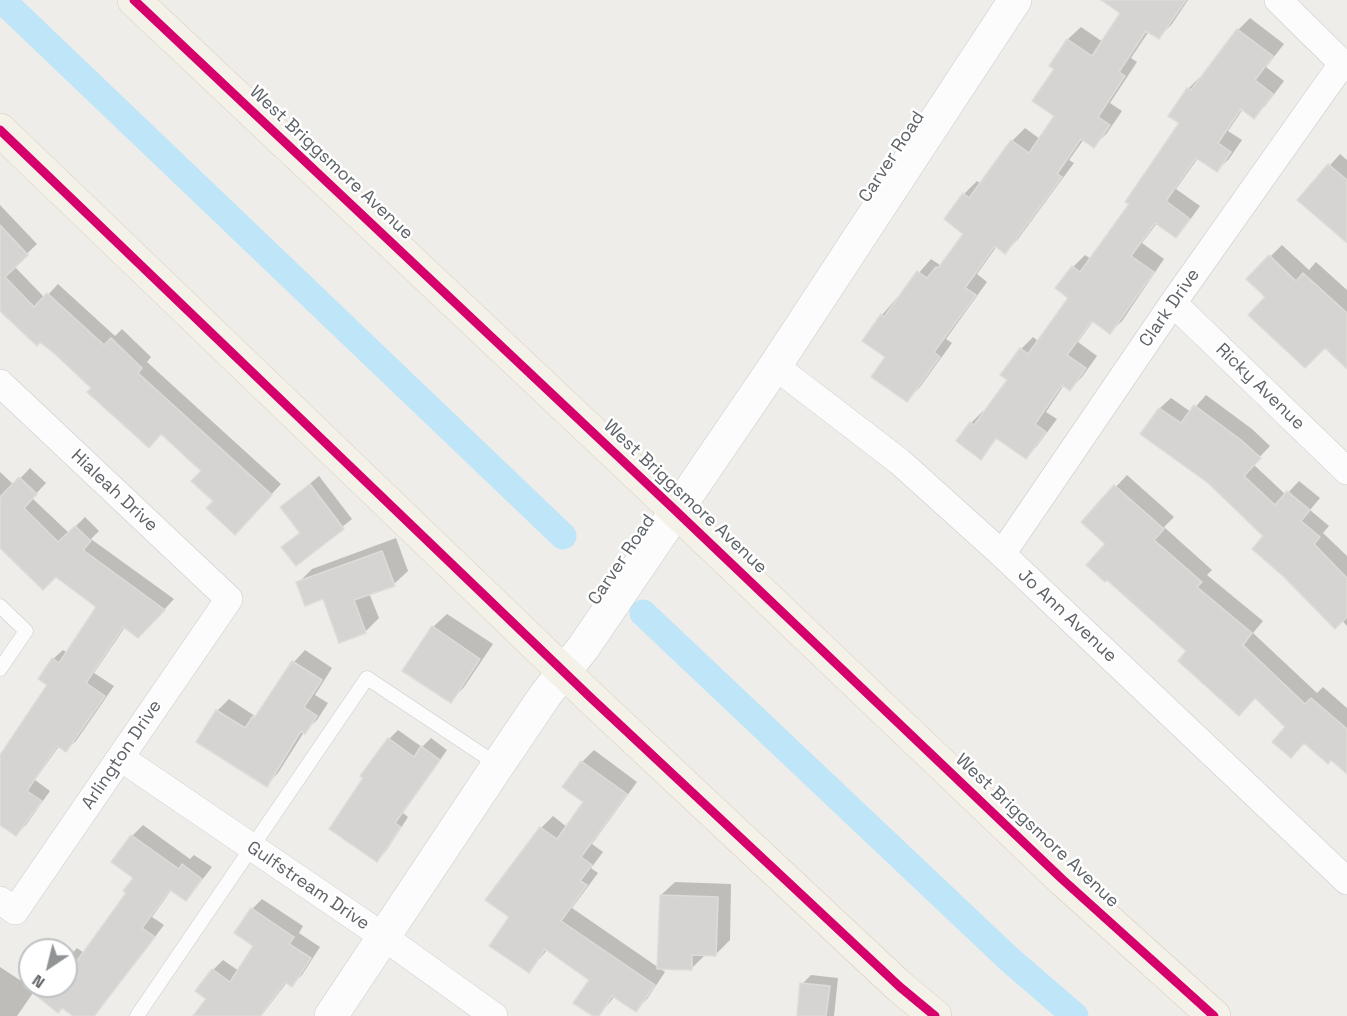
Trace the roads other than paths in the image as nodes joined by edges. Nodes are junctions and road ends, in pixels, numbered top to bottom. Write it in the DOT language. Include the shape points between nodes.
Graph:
graph roads {
  1 [pos="134,0"];
  2 [pos="1015,0"];
  3 [pos="1278,0"];
  4 [pos="1345,66"];
  5 [pos="0,130"];
  6 [pos="1173,303"];
  7 [pos="775,366"];
  8 [pos="0,383"];
  9 [pos="1347,471"];
  10 [pos="676,511"];
  11 [pos="1002,554"];
  12 [pos="229,599"];
  13 [pos="0,606"];
  14 [pos="0,669"];
  15 [pos="565,671"];
  16 [pos="121,758"];
  17 [pos="498,765"];
  18 [pos="252,848"];
  19 [pos="1347,881"];
  20 [pos="8,905"];
  21 [pos="384,937"];
  22 [pos="137,1016"];
  23 [pos="331,1016"];
  24 [pos="494,1016"];
  25 [pos="935,1016"];
  26 [pos="1214,1016"];
  1 -- 10 [label="main road, West Briggsmore Avenue"];
  2 -- 7 [label="street, Carver Road"];
  3 -- 4 [label="street"];
  4 -- 6 [label="street, Clark Drive"];
  5 -- 15 [label="main road"];
  6 -- 9 [label="street, Ricky Avenue"];
  6 -- 11 [label="street, Clark Drive"];
  7 -- 10 [label="street, Carver Road"];
  7 -- 11 [label="street, Jo Ann Avenue" via="900,462"];
  8 -- 12 [label="street, Hialeah Drive"];
  10 -- 15 [label="street, Carver Road"];
  10 -- 26 [label="main road, West Briggsmore Avenue" via="1062,879"];
  11 -- 19 [label="street, Jo Ann Avenue"];
  12 -- 16 [label="street, Arlington Drive"];
  13 -- 14 [label="lane" via="26,631"];
  15 -- 17 [label="street, Carver Road"];
  15 -- 25 [label="main road"];
  16 -- 18 [label="street, Gulfstream Drive"];
  16 -- 20 [label="street, Arlington Drive"];
  17 -- 18 [label="lane" via="367,678"];
  17 -- 21 [label="street, Carver Road"];
  18 -- 21 [label="street, Gulfstream Drive"];
  18 -- 22 [label="lane"];
  21 -- 23 [label="street, Carver Road"];
  21 -- 24 [label="street, Gulfstream Drive"];
}
